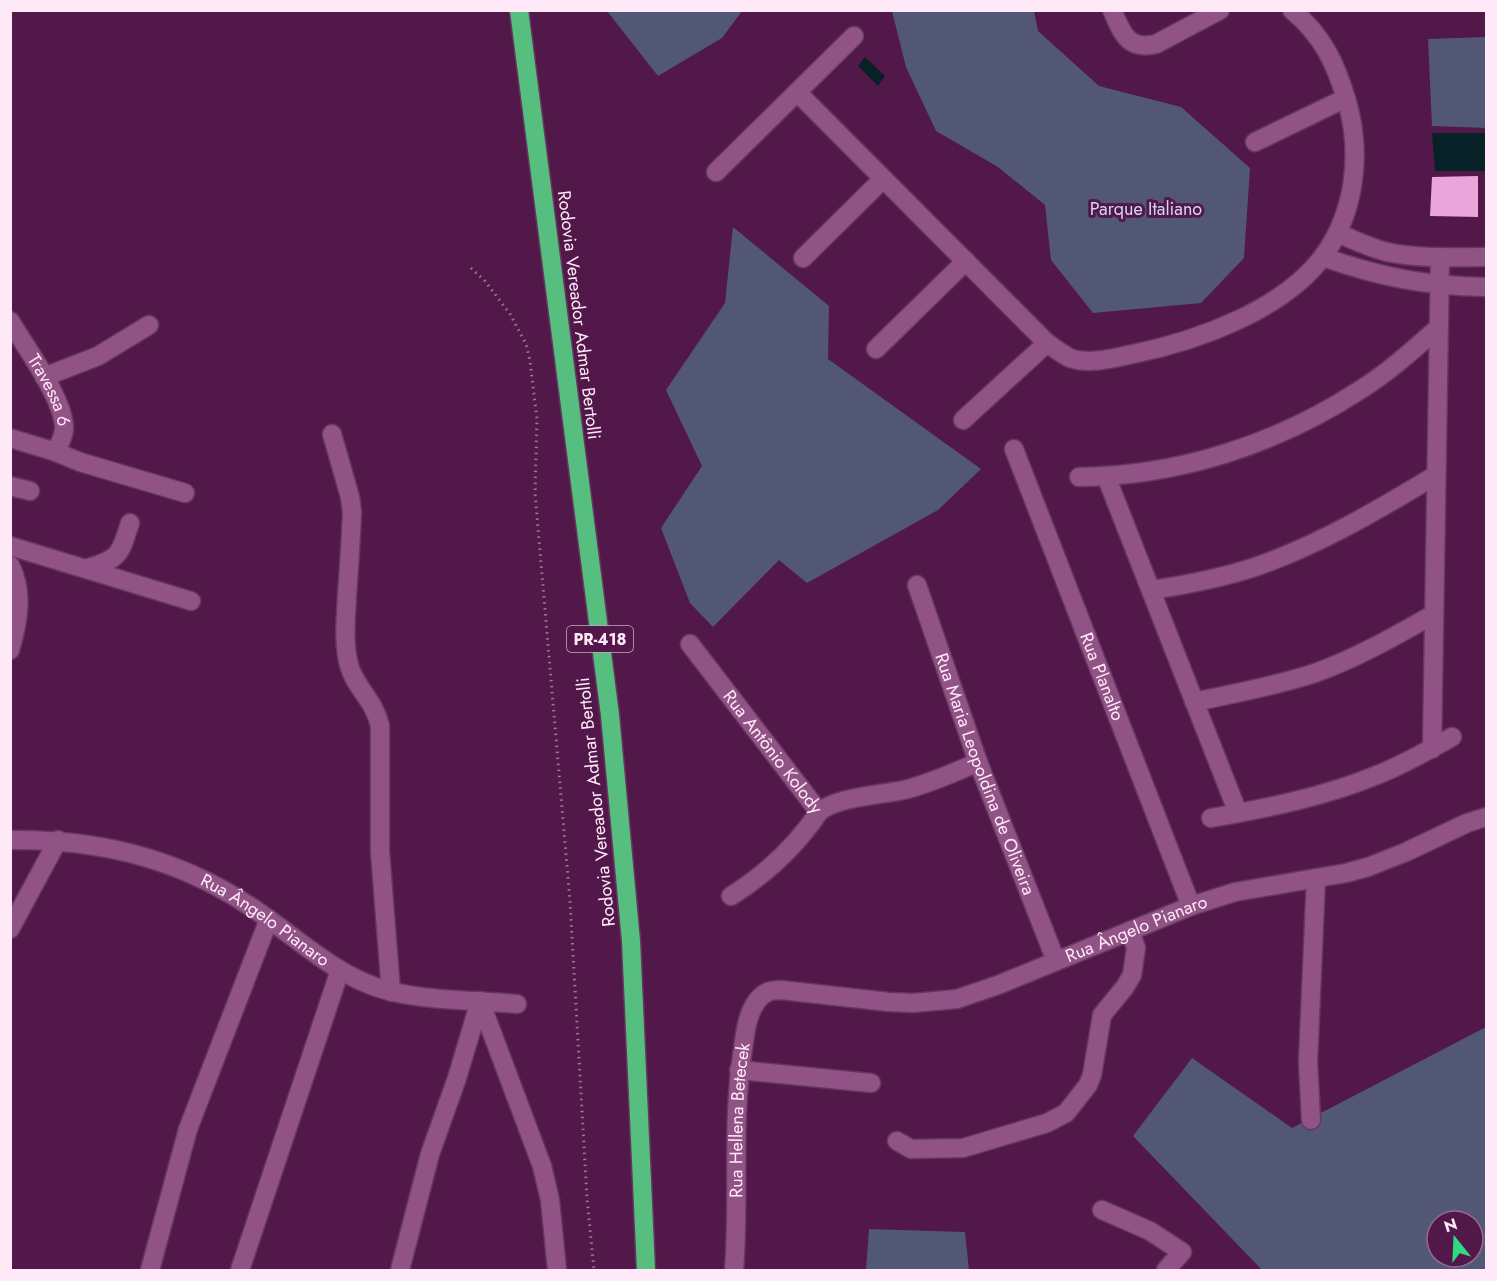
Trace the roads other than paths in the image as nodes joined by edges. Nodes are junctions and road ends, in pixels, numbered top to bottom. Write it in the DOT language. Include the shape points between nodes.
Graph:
graph roads {
  1 [pos="519,10"];
  2 [pos="1112,10"];
  3 [pos="1220,10"];
  4 [pos="1292,10"];
  5 [pos="854,36"];
  6 [pos="797,92"];
  7 [pos="1346,98"];
  8 [pos="1256,142"];
  9 [pos="716,172"];
  10 [pos="883,178"];
  11 [pos="1338,233"];
  12 [pos="1323,257"];
  13 [pos="1440,257"];
  14 [pos="1486,257"];
  15 [pos="803,258"];
  16 [pos="966,261"];
  17 [pos="1440,285"];
  18 [pos="1486,287"];
  19 [pos="10,321"];
  20 [pos="149,325"];
  21 [pos="1439,327"];
  22 [pos="1047,343"];
  23 [pos="876,349"];
  24 [pos="44,376"];
  25 [pos="963,420"];
  26 [pos="332,434"];
  27 [pos="10,438"];
  28 [pos="1014,449"];
  29 [pos="56,452"];
  30 [pos="1436,475"];
  31 [pos="1079,477"];
  32 [pos="1107,477"];
  33 [pos="10,486"];
  34 [pos="30,492"];
  35 [pos="185,493"];
  36 [pos="130,523"];
  37 [pos="10,546"];
  38 [pos="10,566"];
  39 [pos="88,568"];
  40 [pos="917,585"];
  41 [pos="1151,590"];
  42 [pos="14,597"];
  43 [pos="191,601"];
  44 [pos="1434,614"];
  45 [pos="690,645"];
  46 [pos="10,650"];
  47 [pos="1194,702"];
  48 [pos="1452,737"];
  49 [pos="1432,749"];
  50 [pos="978,762"];
  51 [pos="819,812"];
  52 [pos="1238,813"];
  53 [pos="1486,817"];
  54 [pos="1211,818"];
  55 [pos="10,840"];
  56 [pos="58,840"];
  57 [pos="1316,878"];
  58 [pos="731,896"];
  59 [pos="1191,906"];
  60 [pos="269,919"];
  61 [pos="10,929"];
  62 [pos="1130,931"];
  63 [pos="1056,961"];
  64 [pos="340,970"];
  65 [pos="781,990"];
  66 [pos="391,992"];
  67 [pos="480,1001"];
  68 [pos="517,1004"];
  69 [pos="739,1070"];
  70 [pos="871,1083"];
  71 [pos="1311,1120"];
  72 [pos="897,1141"];
  73 [pos="1102,1210"];
  74 [pos="150,1270"];
  75 [pos="240,1270"];
  76 [pos="400,1270"];
  77 [pos="557,1270"];
  78 [pos="646,1270"];
  79 [pos="734,1270"];
  80 [pos="1166,1270"];
  1 -- 78 [label="highway, Rodovia Vereador Admar Bertolli / PR-418" via="619,803 634,987"];
  2 -- 3 [label="street" via="1128,40 1147,46"];
  4 -- 7 [label="street" via="1318,36"];
  5 -- 6 [label="street"];
  6 -- 9 [label="street"];
  6 -- 10 [label="street"];
  7 -- 8 [label="street"];
  7 -- 11 [label="street" via="1354,130 1355,158 1347,208"];
  10 -- 15 [label="street"];
  10 -- 16 [label="street"];
  11 -- 12 [label="street"];
  11 -- 13 [label="street" via="1386,251"];
  12 -- 17 [label="street" via="1381,276"];
  12 -- 22 [label="street" via="1274,300 1222,327 1159,349 1082,360 1070,358"];
  13 -- 14 [label="street"];
  13 -- 17 [label="street"];
  16 -- 22 [label="street"];
  16 -- 23 [label="street"];
  17 -- 18 [label="street"];
  17 -- 21 [label="street"];
  19 -- 24 [label="street, Travessa 6"];
  20 -- 24 [label="street" via="90,359"];
  21 -- 30 [label="street"];
  21 -- 32 [label="street" via="1361,390 1295,426 1187,465"];
  22 -- 25 [label="street"];
  24 -- 29 [label="street, Travessa 6" via="63,419 64,431"];
  26 -- 66 [label="street" via="352,512 346,649 349,667 377,711 380,726 381,851"];
  27 -- 29 [label="street, Travessa 6"];
  28 -- 59 [label="street, Rua Planalto"];
  29 -- 35 [label="street"];
  30 -- 41 [label="street" via="1362,519 1288,554 1223,576"];
  30 -- 44 [label="street"];
  31 -- 32 [label="street"];
  32 -- 41 [label="street"];
  33 -- 34 [label="street"];
  36 -- 39 [label="street" via="118,555"];
  37 -- 39 [label="street"];
  38 -- 42 [label="street" via="16,581"];
  39 -- 43 [label="street"];
  40 -- 50 [label="street, Rua Maria Leopoldina de Oliveira"];
  41 -- 47 [label="street"];
  42 -- 46 [label="street" via="18,617"];
  44 -- 47 [label="street" via="1360,654 1316,672"];
  44 -- 49 [label="street"];
  45 -- 51 [label="street, Rua Antônio Kolody"];
  47 -- 52 [label="street"];
  48 -- 49 [label="street"];
  49 -- 52 [label="street" via="1352,784"];
  50 -- 51 [label="street, Rua Antônio Kolody" via="928,783 832,803"];
  50 -- 63 [label="street, Rua Maria Leopoldina de Oliveira"];
  51 -- 58 [label="street" via="766,871"];
  52 -- 54 [label="street"];
  53 -- 57 [label="street, Rua Ângelo Pianaro" via="1387,860"];
  55 -- 56 [label="street, Rua Ângelo Pianaro"];
  56 -- 60 [label="street, Rua Ângelo Pianaro" via="123,850 161,862 224,890"];
  56 -- 61 [label="street"];
  57 -- 59 [label="street, Rua Ângelo Pianaro" via="1245,890"];
  57 -- 71 [label="street" via="1308,1062"];
  59 -- 62 [label="street, Rua Ângelo Pianaro"];
  60 -- 64 [label="street, Rua Ângelo Pianaro"];
  60 -- 74 [label="street" via="188,1129"];
  62 -- 63 [label="street, Rua Ângelo Pianaro"];
  62 -- 72 [label="street" via="1136,948 1132,975 1102,1015 1092,1075 1066,1113 1047,1123 963,1148 911,1149"];
  63 -- 65 [label="street, Rua Ângelo Pianaro" via="979,992 936,1002 889,1002"];
  64 -- 66 [label="street, Rua Ângelo Pianaro"];
  64 -- 75 [label="street"];
  65 -- 69 [label="street, Rua Hellena Betecek" via="764,993 752,1010"];
  66 -- 67 [label="street, Rua Ângelo Pianaro"];
  67 -- 68 [label="street, Rua Ângelo Pianaro"];
  67 -- 76 [label="street" via="430,1154"];
  67 -- 77 [label="street" via="542,1166 550,1200"];
  69 -- 70 [label="street"];
  69 -- 79 [label="street, Rua Hellena Betecek"];
  73 -- 80 [label="street" via="1150,1231 1182,1252"];
}
